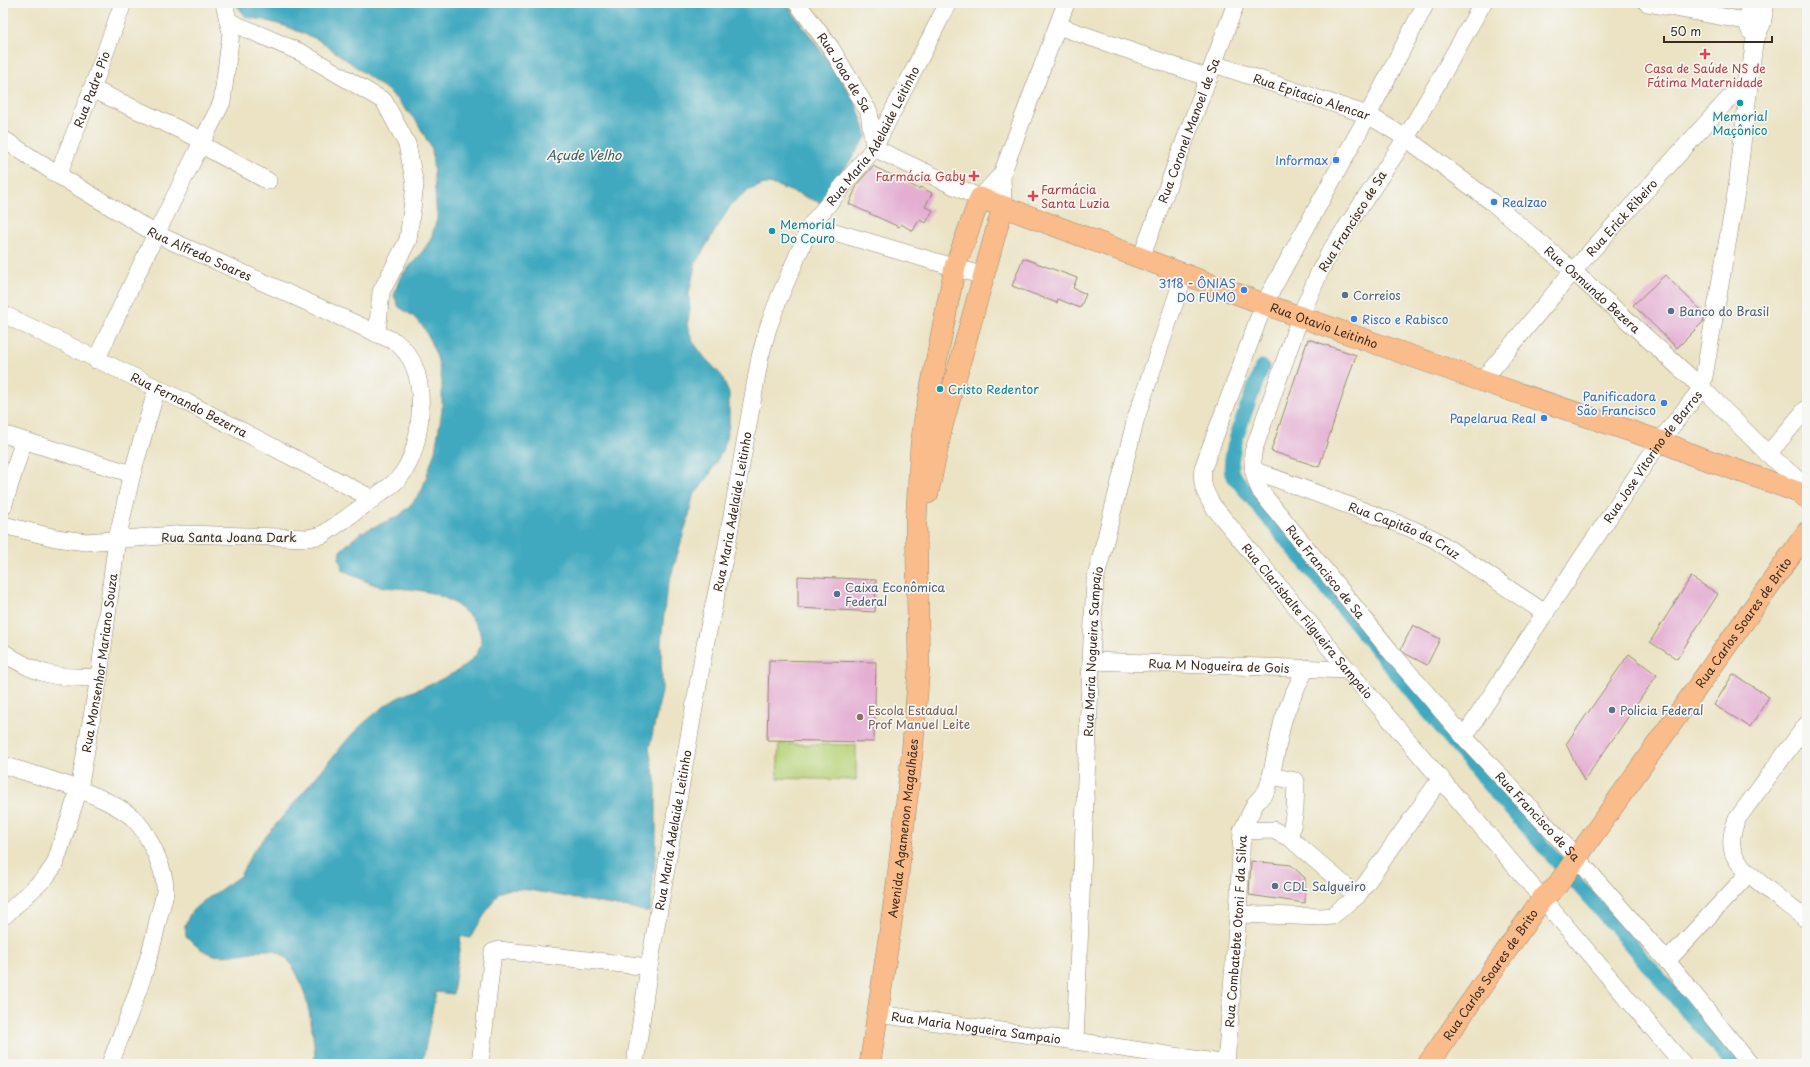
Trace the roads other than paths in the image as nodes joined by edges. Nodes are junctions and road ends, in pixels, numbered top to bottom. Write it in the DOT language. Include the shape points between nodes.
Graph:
graph roads {
  1 [pos="123,3"];
  2 [pos="224,3"];
  3 [pos="797,3"];
  4 [pos="948,3"];
  5 [pos="1236,3"];
  6 [pos="1426,3"];
  7 [pos="1483,3"];
  8 [pos="1647,3"];
  9 [pos="1749,3"];
  10 [pos="1766,3"];
  11 [pos="1064,4"];
  12 [pos="228,21"];
  13 [pos="1754,23"];
  14 [pos="1058,26"];
  15 [pos="1212,71"];
  16 [pos="1750,75"];
  17 [pos="92,89"];
  18 [pos="1368,115"];
  19 [pos="1406,138"];
  20 [pos="3,139"];
  21 [pos="201,142"];
  22 [pos="874,148"];
  23 [pos="1002,174"];
  24 [pos="58,175"];
  25 [pos="268,181"];
  26 [pos="980,198"];
  27 [pos="1003,206"];
  28 [pos="811,225"];
  29 [pos="156,234"];
  30 [pos="1141,258"];
  31 [pos="955,267"];
  32 [pos="1573,271"];
  33 [pos="1184,275"];
  34 [pos="984,276"];
  35 [pos="1264,304"];
  36 [pos="3,314"];
  37 [pos="1300,317"];
  38 [pos="943,326"];
  39 [pos="969,330"];
  40 [pos="377,334"];
  41 [pos="406,351"];
  42 [pos="96,360"];
  43 [pos="1482,381"];
  44 [pos="931,385"];
  45 [pos="158,388"];
  46 [pos="1702,388"];
  47 [pos="952,392"];
  48 [pos="1807,408"];
  49 [pos="3,434"];
  50 [pos="23,442"];
  51 [pos="1666,444"];
  52 [pos="1768,454"];
  53 [pos="1253,470"];
  54 [pos="132,474"];
  55 [pos="1802,482"];
  56 [pos="373,499"];
  57 [pos="1807,499"];
  58 [pos="3,507"];
  59 [pos="3,525"];
  60 [pos="1807,532"];
  61 [pos="117,539"];
  62 [pos="917,542"];
  63 [pos="1545,612"];
  64 [pos="3,652"];
  65 [pos="1090,661"];
  66 [pos="1306,668"];
  67 [pos="1348,670"];
  68 [pos="98,677"];
  69 [pos="1807,724"];
  70 [pos="1464,738"];
  71 [pos="3,765"];
  72 [pos="1271,776"];
  73 [pos="1441,778"];
  74 [pos="79,790"];
  75 [pos="1242,831"];
  76 [pos="1290,838"];
  77 [pos="1573,863"];
  78 [pos="1749,873"];
  79 [pos="1549,893"];
  80 [pos="1357,896"];
  81 [pos="1238,914"];
  82 [pos="3,917"];
  83 [pos="1807,920"];
  84 [pos="1667,961"];
  85 [pos="649,967"];
  86 [pos="878,1014"];
  87 [pos="1075,1041"];
  88 [pos="1133,1058"];
  89 [pos="110,1064"];
  90 [pos="480,1064"];
  91 [pos="635,1064"];
  92 [pos="870,1064"];
  93 [pos="1227,1064"];
  94 [pos="1428,1064"];
  95 [pos="1683,1064"];
  96 [pos="1750,1064"];
  1 -- 17 [label="street, Rua Padre Pio"];
  2 -- 12 [label="street"];
  3 -- 22 [label="street, Rua Joao de Sa" via="832,48 869,112"];
  4 -- 22 [label="street, Rua Maria Adelaide Leitinho"];
  5 -- 15 [label="street, Rua Coronel Manoel de Sa"];
  6 -- 18 [label="street, Rua Clarisbalte Filgueira Sampaio"];
  7 -- 19 [label="street, Rua Francisco de Sa"];
  8 -- 13 [label="street"];
  9 -- 13 [label="street, Rua Jose Vitorino de Barros"];
  10 -- 13 [label="street, Rua Jose Vitorino de Barros"];
  11 -- 14 [label="street"];
  12 -- 21 [label="street" via="231,33 222,102"];
  12 -- 40 [label="street" via="302,53 384,101 407,144 415,185 408,240 381,292"];
  13 -- 16 [label="street, Rua Jose Vitorino de Barros"];
  14 -- 15 [label="street, Rua Epitacio Alencar"];
  14 -- 23 [label="street"];
  15 -- 18 [label="street, Rua Epitacio Alencar"];
  15 -- 30 [label="street, Rua Coronel Manoel de Sa"];
  16 -- 32 [label="street, Rua Erick Ribeiro"];
  16 -- 46 [label="street, Rua Jose Vitorino de Barros" via="1737,187"];
  17 -- 21 [label="street"];
  17 -- 24 [label="street, Rua Padre Pio"];
  18 -- 19 [label="street, Rua Epitacio Alencar"];
  18 -- 35 [label="street, Rua Clarisbalte Filgueira Sampaio"];
  19 -- 32 [label="street, Rua Osmundo Bezera" via="1492,202"];
  19 -- 37 [label="street, Rua Francisco de Sa" via="1331,250"];
  20 -- 24 [label="street, Rua Alfredo Soares"];
  21 -- 25 [label="street"];
  21 -- 29 [label="street"];
  22 -- 26 [label="street"];
  22 -- 28 [label="street, Rua Maria Adelaide Leitinho"];
  23 -- 26 [label="street"];
  23 -- 27 [label="street"];
  24 -- 29 [label="street, Rua Alfredo Soares"];
  26 -- 27 [label="main road, Rua Otavio Leitinho"];
  26 -- 31 [label="main road, Avenida Agamenon Magalhães"];
  27 -- 30 [label="main road, Rua Otavio Leitinho"];
  27 -- 34 [label="main road, Avenida Agamenon Magalhães"];
  28 -- 31 [label="street"];
  28 -- 85 [label="street, Rua Maria Adelaide Leitinho" via="779,298 760,357 726,550 704,645"];
  29 -- 40 [label="street, Rua Alfredo Soares"];
  29 -- 42 [label="street"];
  30 -- 33 [label="main road, Rua Otavio Leitinho"];
  31 -- 34 [label="street"];
  31 -- 38 [label="main road, Avenida Agamenon Magalhães"];
  32 -- 43 [label="street, Rua Erick Ribeiro"];
  32 -- 46 [label="street, Rua Osmundo Bezera"];
  33 -- 35 [label="main road, Rua Otavio Leitinho"];
  33 -- 65 [label="street, Rua Maria Nogueira Sampaio" via="1136,418 1107,531 1096,581"];
  34 -- 39 [label="main road, Avenida Agamenon Magalhães"];
  35 -- 37 [label="main road, Rua Otavio Leitinho"];
  35 -- 67 [label="street, Rua Clarisbalte Filgueira Sampaio" via="1203,468 1204,492"];
  36 -- 42 [label="street, Rua Fernando Bezerra"];
  37 -- 43 [label="main road, Rua Otavio Leitinho"];
  37 -- 53 [label="street, Rua Francisco de Sa" via="1253,452"];
  38 -- 39 [label="main road"];
  38 -- 44 [label="main road, Avenida Agamenon Magalhães"];
  39 -- 47 [label="main road, Avenida Agamenon Magalhães"];
  40 -- 41 [label="street, Rua Alfredo Soares" via="396,342"];
  41 -- 56 [label="street, Rua Santa Joana Dark" via="414,366 418,383 420,409 416,441 407,466 398,479"];
  42 -- 45 [label="street, Rua Fernando Bezerra"];
  43 -- 51 [label="main road, Rua Otavio Leitinho"];
  44 -- 47 [label="main road"];
  44 -- 62 [label="main road, Avenida Agamenon Magalhães" via="919,471"];
  45 -- 54 [label="street, Rua Monsenhor Mariano Souza"];
  45 -- 56 [label="street, Rua Fernando Bezerra"];
  46 -- 51 [label="street, Rua Jose Vitorino de Barros"];
  46 -- 52 [label="street, Rua Osmundo Bezera"];
  47 -- 62 [label="main road, Avenida Agamenon Magalhães"];
  48 -- 52 [label="street"];
  49 -- 50 [label="street"];
  50 -- 54 [label="street"];
  50 -- 58 [label="street"];
  51 -- 55 [label="main road, Rua Otavio Leitinho" via="1695,448"];
  51 -- 57 [label="main road, Rua Otavio Leitinho" via="1785,487"];
  51 -- 63 [label="street, Rua Jose Vitorino de Barros"];
  52 -- 55 [label="street, Rua Osmundo Bezera"];
  53 -- 63 [label="street, Rua Capitão da Cruz" via="1407,527 1434,540"];
  53 -- 70 [label="street, Rua Francisco de Sa" via="1261,492"];
  54 -- 61 [label="street, Rua Monsenhor Mariano Souza"];
  56 -- 61 [label="street, Rua Santa Joana Dark" via="322,535 308,538 186,534"];
  59 -- 61 [label="street, Rua Santa Joana Dark" via="78,541"];
  60 -- 77 [label="main road, Rua Carlos Soares de Brito"];
  61 -- 68 [label="street, Rua Monsenhor Mariano Souza"];
  62 -- 86 [label="main road, Avenida Agamenon Magalhães" via="918,668 912,756"];
  63 -- 70 [label="street, Rua Jose Vitorino de Barros"];
  64 -- 68 [label="street" via="40,672 72,678"];
  65 -- 66 [label="street, Rua M Nogueira de Gois"];
  65 -- 87 [label="street, Rua Maria Nogueira Sampaio"];
  66 -- 67 [label="street, Rua M Nogueira de Gois"];
  66 -- 72 [label="street, Rua Combatebte Otoni F da Silva" via="1283,720"];
  67 -- 73 [label="street, Rua Clarisbalte Filgueira Sampaio"];
  68 -- 74 [label="street, Rua Monsenhor Mariano Souza"];
  69 -- 78 [label="street" via="1733,828 1731,842 1736,858"];
  70 -- 77 [label="street, Rua Francisco de Sa"];
  71 -- 74 [label="street"];
  72 -- 75 [label="street, Rua Combatebte Otoni F da Silva" via="1267,790 1255,804"];
  72 -- 76 [label="street" via="1296,781"];
  73 -- 79 [label="street, Rua Clarisbalte Filgueira Sampaio"];
  73 -- 80 [label="street"];
  74 -- 82 [label="street, Rua Monsenhor Mariano Souza" via="55,864 46,877"];
  74 -- 89 [label="street" via="120,809 133,818 147,837 158,859 165,890 155,939 144,975"];
  75 -- 76 [label="street" via="1273,830"];
  75 -- 81 [label="street, Rua Combatebte Otoni F da Silva"];
  76 -- 80 [label="street"];
  77 -- 79 [label="main road, Rua Carlos Soares de Brito"];
  77 -- 84 [label="street, Rua Francisco de Sa"];
  78 -- 83 [label="street"];
  78 -- 84 [label="street"];
  79 -- 94 [label="main road, Rua Carlos Soares de Brito"];
  79 -- 95 [label="street, Rua Clarisbalte Filgueira Sampaio"];
  80 -- 81 [label="street" via="1332,916 1322,918"];
  81 -- 93 [label="street, Rua Combatebte Otoni F da Silva"];
  84 -- 96 [label="street, Rua Francisco de Sa"];
  85 -- 90 [label="street" via="499,950 494,952"];
  85 -- 91 [label="street, Rua Maria Adelaide Leitinho"];
  86 -- 87 [label="street, Rua Maria Nogueira Sampaio"];
  86 -- 92 [label="main road, Avenida Agamenon Magalhães"];
  87 -- 88 [label="street, Rua Maria Nogueira Sampaio"];
  88 -- 93 [label="street, Rua Maria Nogueira Sampaio"];
}
